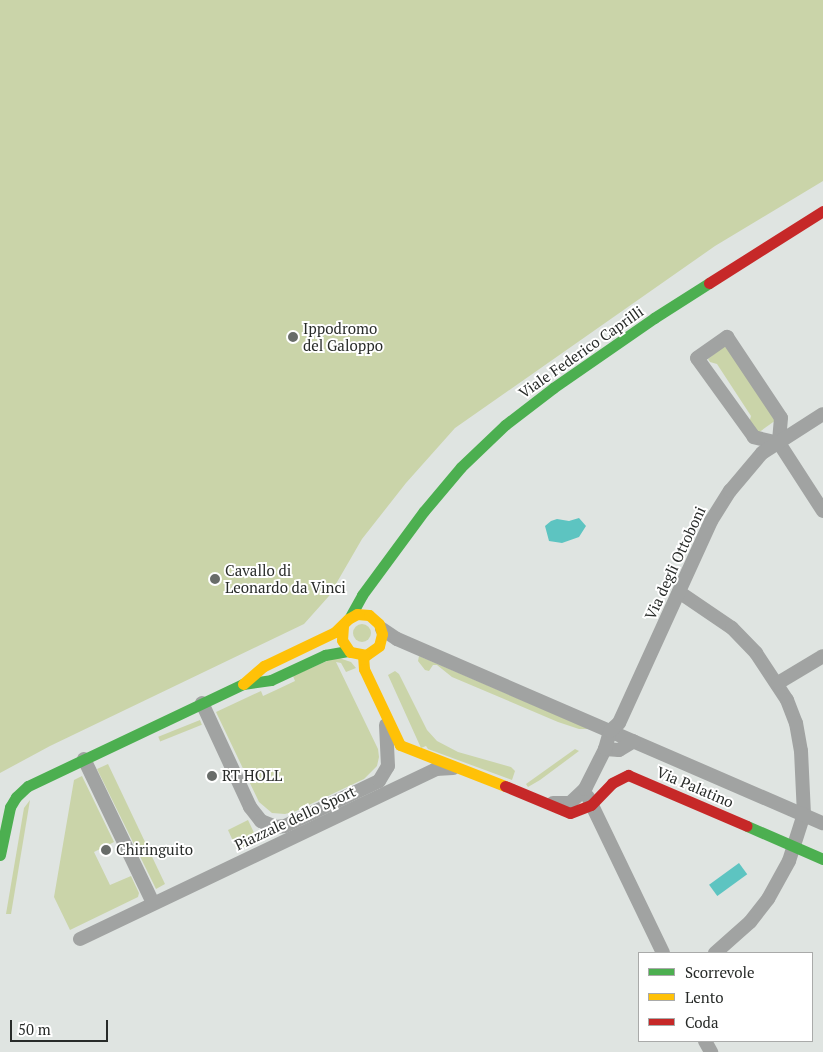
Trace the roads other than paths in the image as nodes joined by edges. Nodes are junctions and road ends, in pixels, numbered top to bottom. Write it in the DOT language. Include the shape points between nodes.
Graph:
graph roads {
  1 [pos="823,212"];
  2 [pos="823,414"];
  3 [pos="780,443"];
  4 [pos="823,511"];
  5 [pos="389,556"];
  6 [pos="679,592"];
  7 [pos="346,621"];
  8 [pos="379,624"];
  9 [pos="348,651"];
  10 [pos="363,655"];
  11 [pos="823,656"];
  12 [pos="243,684"];
  13 [pos="778,684"];
  14 [pos="202,703"];
  15 [pos="385,716"];
  16 [pos="610,731"];
  17 [pos="634,741"];
  18 [pos="605,749"];
  19 [pos="84,759"];
  20 [pos="453,768"];
  21 [pos="584,789"];
  22 [pos="550,803"];
  23 [pos="591,805"];
  24 [pos="804,814"];
  25 [pos="823,822"];
  26 [pos="794,847"];
  27 [pos="0,855"];
  28 [pos="823,859"];
  29 [pos="153,903"];
  30 [pos="80,938"];
  31 [pos="663,952"];
  32 [pos="716,952"];
  1 -- 5 [label="street, Viale Federico Caprilli" via="659,316 561,382 516,417 461,467"];
  2 -- 3 [label="street, Via degli Ottoboni"];
  3 -- 3 [label="street" via="781,418 727,337 697,358 754,438"];
  3 -- 4 [label="street"];
  3 -- 6 [label="street, Via degli Ottoboni" via="762,453 730,491 711,521"];
  5 -- 7 [label="street, Viale Federico Caprilli"];
  5 -- 8 [label="street, Viale Federico Caprilli" via="376,600"];
  6 -- 13 [label="street" via="732,628 756,652"];
  6 -- 16 [label="street, Via degli Ottoboni" via="619,723"];
  7 -- 8 [label="street" via="364,614"];
  7 -- 9 [label="street" via="342,640"];
  7 -- 12 [label="street" via="335,632 264,666"];
  8 -- 10 [label="street" via="382,637 379,646"];
  8 -- 16 [label="street" via="397,639"];
  9 -- 10 [label="street"];
  9 -- 12 [label="street" via="325,655 271,680"];
  10 -- 15 [label="street, Piazzale dello Sport" via="364,670"];
  11 -- 13 [label="street"];
  12 -- 14 [label="street"];
  13 -- 24 [label="street" via="796,723"];
  14 -- 15 [label="street, Piazzale dello Sport" via="250,807 261,821 276,827 285,826 379,780 388,766"];
  14 -- 19 [label="street"];
  15 -- 20 [label="street, Piazzale dello Sport" via="403,747"];
  16 -- 17 [label="street, Via Palatino"];
  16 -- 18 [label="street, Piazzale dello Sport"];
  17 -- 18 [label="street" via="620,750"];
  17 -- 24 [label="street, Via Palatino"];
  18 -- 21 [label="street, Piazzale dello Sport"];
  19 -- 27 [label="street" via="33,782 20,793 8,812"];
  19 -- 29 [label="street"];
  20 -- 22 [label="street, Piazzale dello Sport"];
  20 -- 29 [label="street, Piazzale dello Sport" via="436,769"];
  21 -- 22 [label="street, Piazzale dello Sport" via="570,803"];
  21 -- 23 [label="street"];
  22 -- 23 [label="street, Piazzale dello Sport" via="570,813"];
  23 -- 26 [label="street, Via Palatino" via="612,783 628,776"];
  23 -- 31 [label="street"];
  24 -- 25 [label="street, Via Palatino"];
  24 -- 26 [label="street"];
  26 -- 28 [label="street, Via Palatino"];
  26 -- 32 [label="street" via="768,899 750,922"];
  29 -- 30 [label="street, Piazzale dello Sport"];
}
